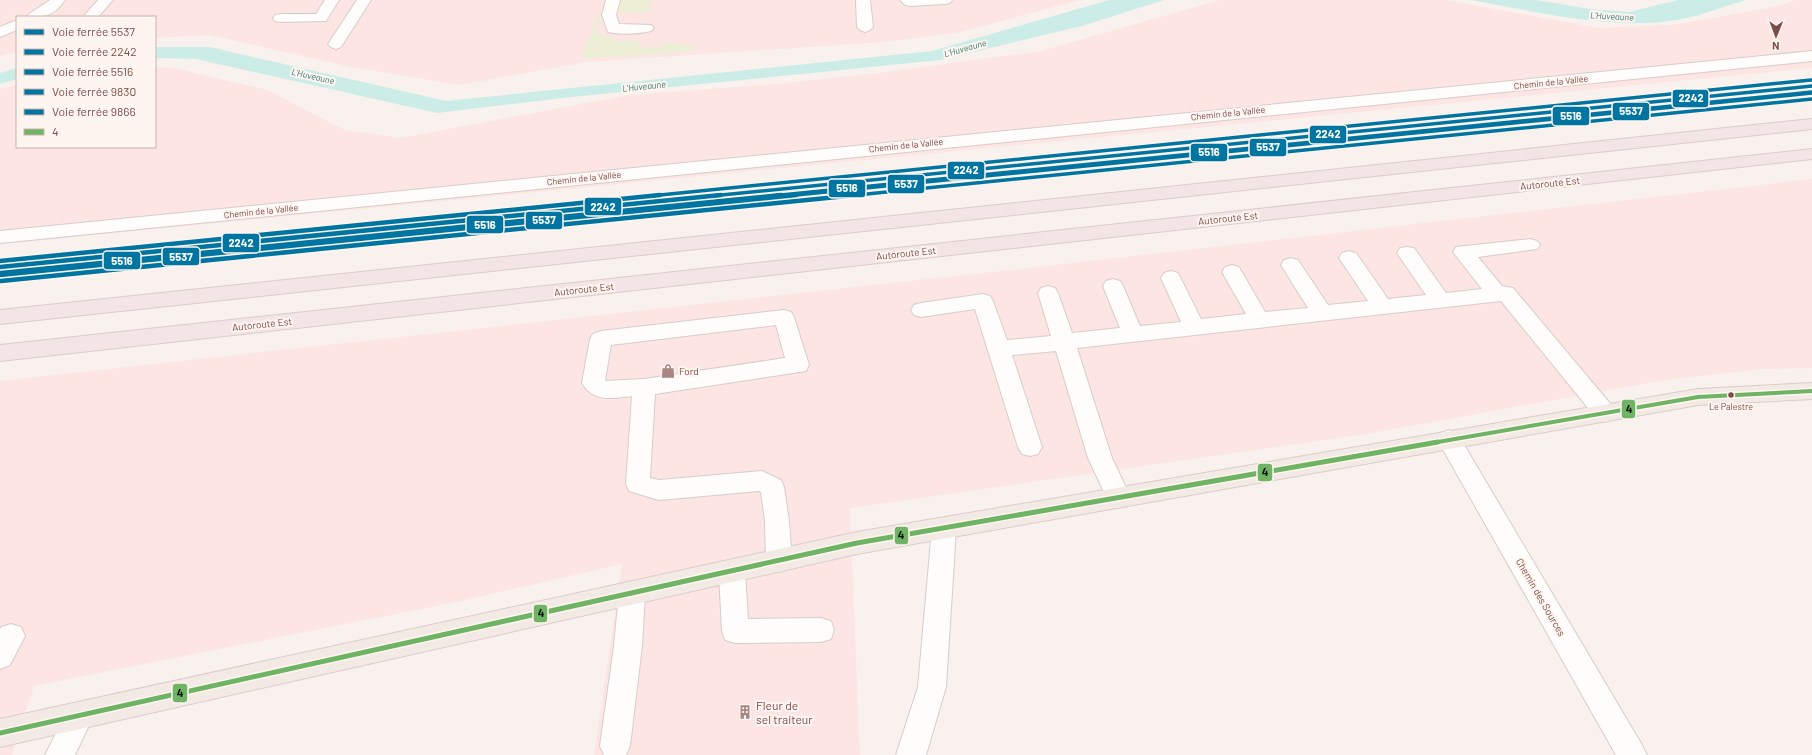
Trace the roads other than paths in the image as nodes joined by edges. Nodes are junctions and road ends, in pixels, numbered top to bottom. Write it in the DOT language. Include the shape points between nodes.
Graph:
graph roads {
  1 [pos="58,0"];
  2 [pos="106,0"];
  3 [pos="332,0"];
  4 [pos="364,0"];
  5 [pos="613,0"];
  6 [pos="864,0"];
  7 [pos="907,0"];
  8 [pos="945,0"];
  9 [pos="36,16"];
  10 [pos="91,16"];
  11 [pos="280,18"];
  12 [pos="16,25"];
  13 [pos="865,26"];
  14 [pos="646,28"];
  15 [pos="0,32"];
  16 [pos="336,44"];
  17 [pos="1812,56"];
  18 [pos="1812,124"];
  19 [pos="1812,154"];
  20 [pos="0,237"];
  21 [pos="1530,245"];
  22 [pos="1407,253"];
  23 [pos="1349,258"];
  24 [pos="1291,265"];
  25 [pos="1232,272"];
  26 [pos="1171,278"];
  27 [pos="1112,286"];
  28 [pos="1048,293"];
  29 [pos="1497,294"];
  30 [pos="1441,300"];
  31 [pos="1382,306"];
  32 [pos="921,310"];
  33 [pos="1322,313"];
  34 [pos="0,317"];
  35 [pos="1259,320"];
  36 [pos="1194,327"];
  37 [pos="1133,334"];
  38 [pos="1064,342"];
  39 [pos="999,348"];
  40 [pos="0,352"];
  41 [pos="644,387"];
  42 [pos="1812,390"];
  43 [pos="1604,413"];
  44 [pos="1449,439"];
  45 [pos="1030,447"];
  46 [pos="1120,498"];
  47 [pos="944,529"];
  48 [pos="779,561"];
  49 [pos="732,572"];
  50 [pos="632,594"];
  51 [pos="821,630"];
  52 [pos="79,717"];
  53 [pos="0,733"];
  54 [pos="615,746"];
  55 [pos="60,755"];
  56 [pos="911,755"];
  57 [pos="1632,755"];
  1 -- 9 [label="street"];
  2 -- 10 [label="street"];
  3 -- 11 [label="street" via="320,18"];
  4 -- 16 [label="street"];
  5 -- 14 [label="street" via="609,15 613,30"];
  6 -- 13 [label="street"];
  7 -- 8 [label="street"];
  12 -- 15 [label="street"];
  17 -- 20 [label="street, Chemin de la Vallée"];
  18 -- 34 [label="highway"];
  19 -- 40 [label="highway, Autoroute Est"];
  21 -- 29 [label="street" via="1463,252"];
  22 -- 30 [label="street"];
  23 -- 31 [label="street"];
  24 -- 33 [label="street"];
  25 -- 35 [label="street"];
  26 -- 36 [label="street"];
  27 -- 37 [label="street"];
  28 -- 38 [label="street"];
  29 -- 30 [label="street"];
  29 -- 43 [label="street" via="1506,293"];
  30 -- 31 [label="street"];
  31 -- 33 [label="street"];
  32 -- 39 [label="street" via="983,301"];
  33 -- 35 [label="street"];
  35 -- 36 [label="street"];
  36 -- 37 [label="street"];
  37 -- 38 [label="street"];
  38 -- 39 [label="street"];
  38 -- 46 [label="street" via="1100,458"];
  39 -- 45 [label="street"];
  41 -- 41 [label="street" via="602,390 593,383 601,338 784,317 798,365"];
  41 -- 48 [label="street" via="638,484 659,490 762,480 772,487"];
  42 -- 43 [label="main road" via="1698,397"];
  43 -- 44 [label="main road"];
  44 -- 46 [label="main road"];
  44 -- 57 [label="street, Chemin des Sources"];
  46 -- 47 [label="main road"];
  47 -- 48 [label="main road" via="857,543"];
  47 -- 56 [label="street" via="932,687"];
  48 -- 49 [label="main road"];
  49 -- 50 [label="main road"];
  49 -- 51 [label="street" via="735,631"];
  50 -- 52 [label="main road"];
  50 -- 54 [label="street"];
  52 -- 53 [label="main road"];
  52 -- 55 [label="street"];
}
